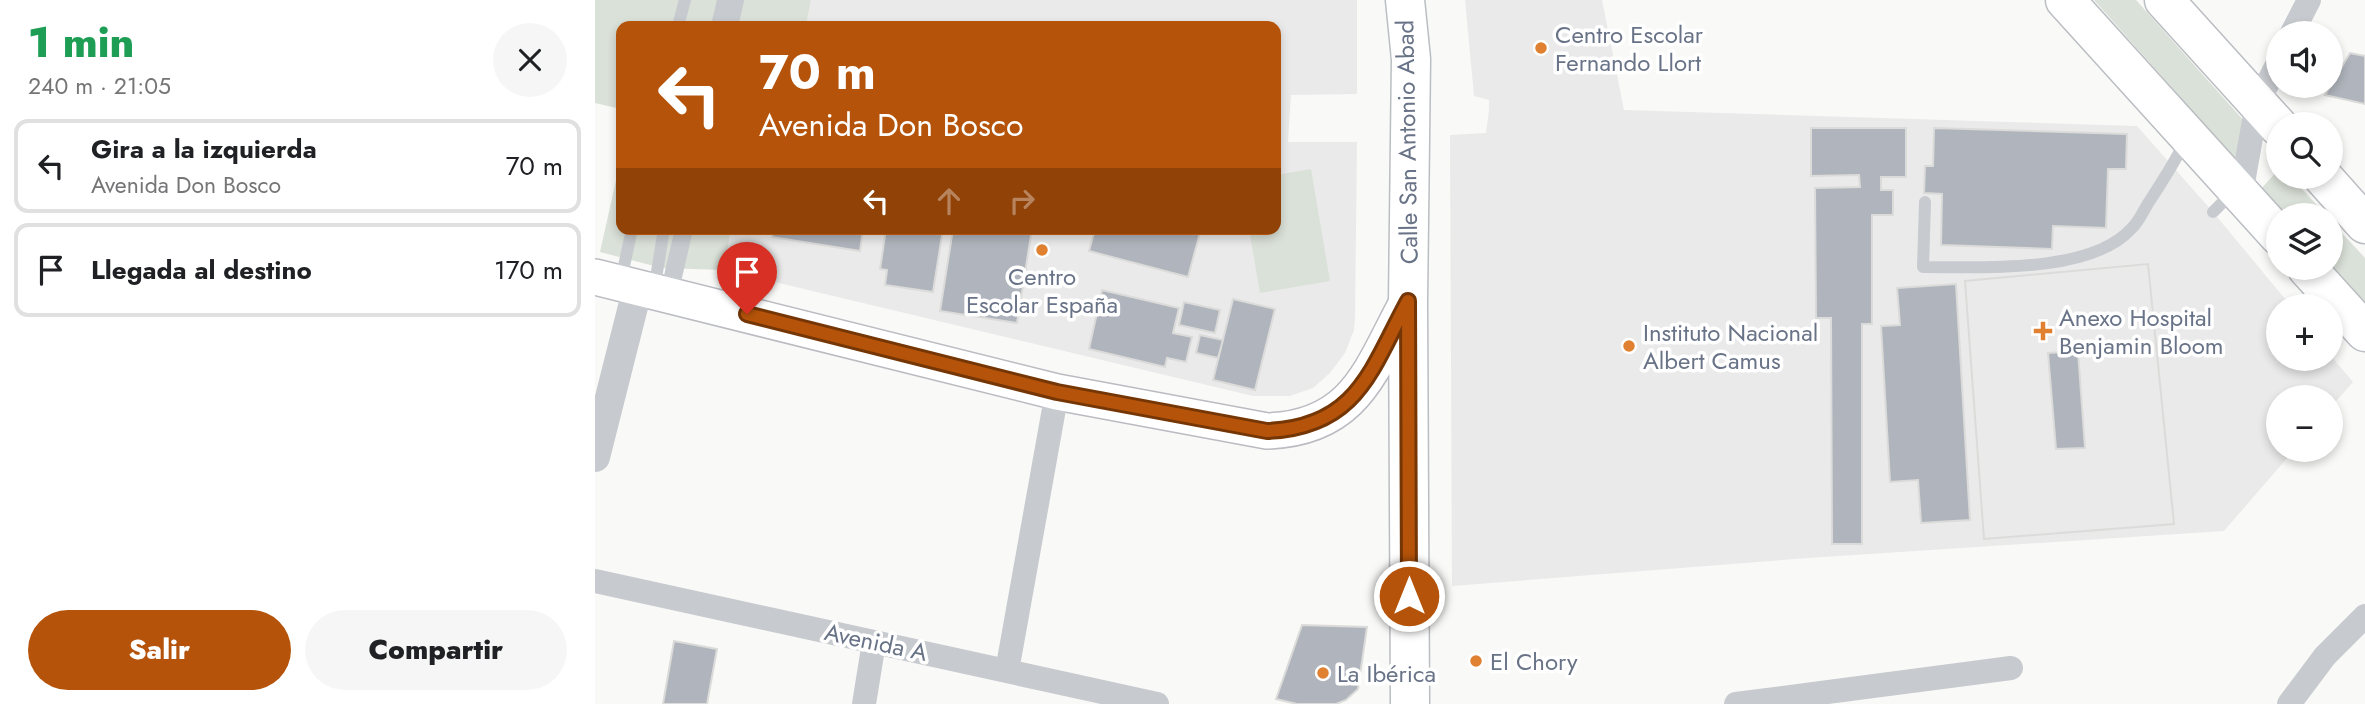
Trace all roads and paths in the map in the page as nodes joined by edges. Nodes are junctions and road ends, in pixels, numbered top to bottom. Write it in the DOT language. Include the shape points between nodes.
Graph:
graph roads {
  1 [pos="685,0"];
  2 [pos="723,0"];
  3 [pos="735,0"];
  4 [pos="1405,0"];
  5 [pos="2065,0"];
  6 [pos="2164,0"];
  7 [pos="2309,0"];
  8 [pos="679,21"];
  9 [pos="718,21"];
  10 [pos="730,21"];
  11 [pos="2298,21"];
  12 [pos="2266,114"];
  13 [pos="2266,120"];
  14 [pos="2188,136"];
  15 [pos="2334,189"];
  16 [pos="2230,198"];
  17 [pos="1925,202"];
  18 [pos="2365,224"];
  19 [pos="2266,226"];
  20 [pos="632,235"];
  21 [pos="661,235"];
  22 [pos="679,235"];
  23 [pos="2318,280"];
  24 [pos="635,286"];
  25 [pos="1408,301"];
  26 [pos="2365,332"];
  27 [pos="1057,392"];
  28 [pos="595,457"];
  29 [pos="595,581"];
  30 [pos="2365,616"];
  31 [pos="874,642"];
  32 [pos="2011,668"];
  33 [pos="1007,671"];
  34 [pos="1149,703"];
  35 [pos="863,704"];
  36 [pos="1410,704"];
  37 [pos="1736,704"];
  38 [pos="2289,704"];
  1 -- 8 [label="lane"];
  2 -- 9 [label="lane"];
  3 -- 10 [label="street"];
  4 -- 25 [label="main road, Calle San Antonio Abad" via="1411,59"];
  5 -- 14 [label="main road"];
  6 -- 12 [label="main road"];
  7 -- 11 [label="street"];
  13 -- 16 [label="street"];
  14 -- 16 [label="main road"];
  14 -- 17 [label="lane" via="2132,229 2110,246 2089,254 2029,266 1923,267"];
  15 -- 18 [label="main road"];
  16 -- 19 [label="main road"];
  20 -- 24 [label="lane"];
  21 -- 24 [label="lane"];
  22 -- 24 [label="street"];
  23 -- 26 [label="main road"];
  24 -- 27 [label="main road"];
  24 -- 28 [label="street"];
  25 -- 27 [label="main road" via="1362,386 1342,407 1303,428 1243,428"];
  25 -- 36 [label="main road, Calle San Antonio Abad"];
  27 -- 33 [label="street"];
  29 -- 31 [label="street, Avenida A"];
  30 -- 38 [label="street" via="2325,656"];
  31 -- 33 [label="street, Avenida A"];
  31 -- 35 [label="street"];
  32 -- 37 [label="street"];
  33 -- 34 [label="street, Avenida A"];
}
